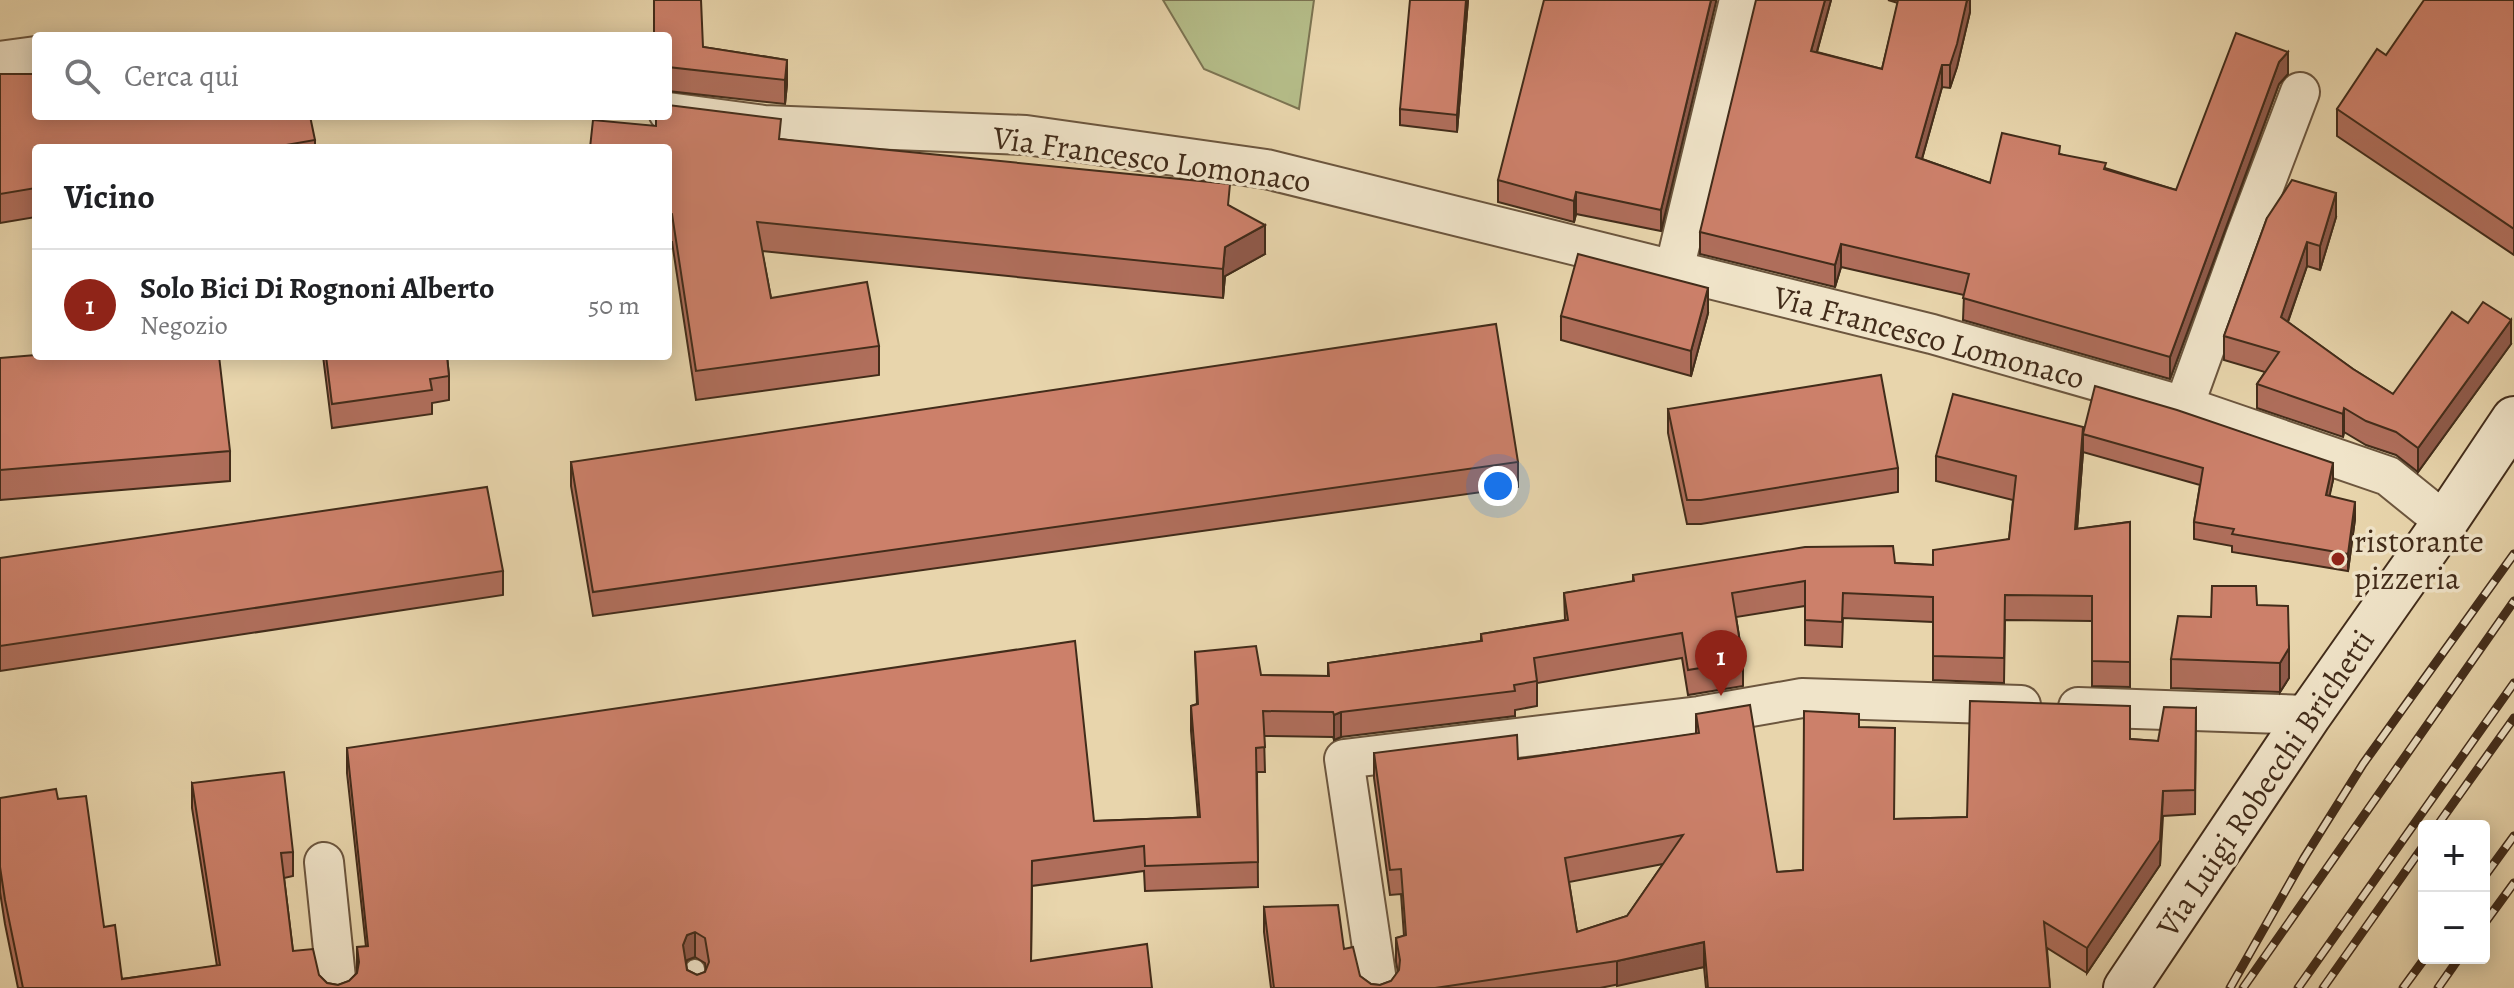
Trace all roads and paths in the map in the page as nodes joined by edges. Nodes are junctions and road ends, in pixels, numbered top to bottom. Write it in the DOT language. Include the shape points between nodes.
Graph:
graph roads {
  1 [pos="1739,0"];
  2 [pos="32,57"];
  3 [pos="0,61"];
  4 [pos="2300,92"];
  5 [pos="672,113"];
  6 [pos="1674,270"];
  7 [pos="2184,406"];
  8 [pos="2514,419"];
  9 [pos="2445,522"];
  10 [pos="2309,715"];
  11 [pos="324,862"];
  12 [pos="695,969"];
  13 [pos="337,988"];
  14 [pos="697,988"];
  15 [pos="1378,988"];
  16 [pos="2126,988"];
  1 -- 6 [label="street"];
  2 -- 3 [label="street"];
  4 -- 7 [label="street"];
  5 -- 6 [label="street, Via Francesco Lomonaco" via="764,125 1026,135 1266,169"];
  6 -- 7 [label="street, Via Francesco Lomonaco" via="1932,334"];
  7 -- 9 [label="street, Via Francesco Lomonaco" via="2388,476"];
  8 -- 9 [label="street, Via Luigi Robecchi Brichetti"];
  9 -- 10 [label="street, Via Luigi Robecchi Brichetti"];
  10 -- 15 [label="street" via="1802,698 1699,716 1344,759"];
  10 -- 16 [label="street, Via Luigi Robecchi Brichetti"];
  11 -- 13 [label="street"];
  12 -- 14 [label="lane"];
}
